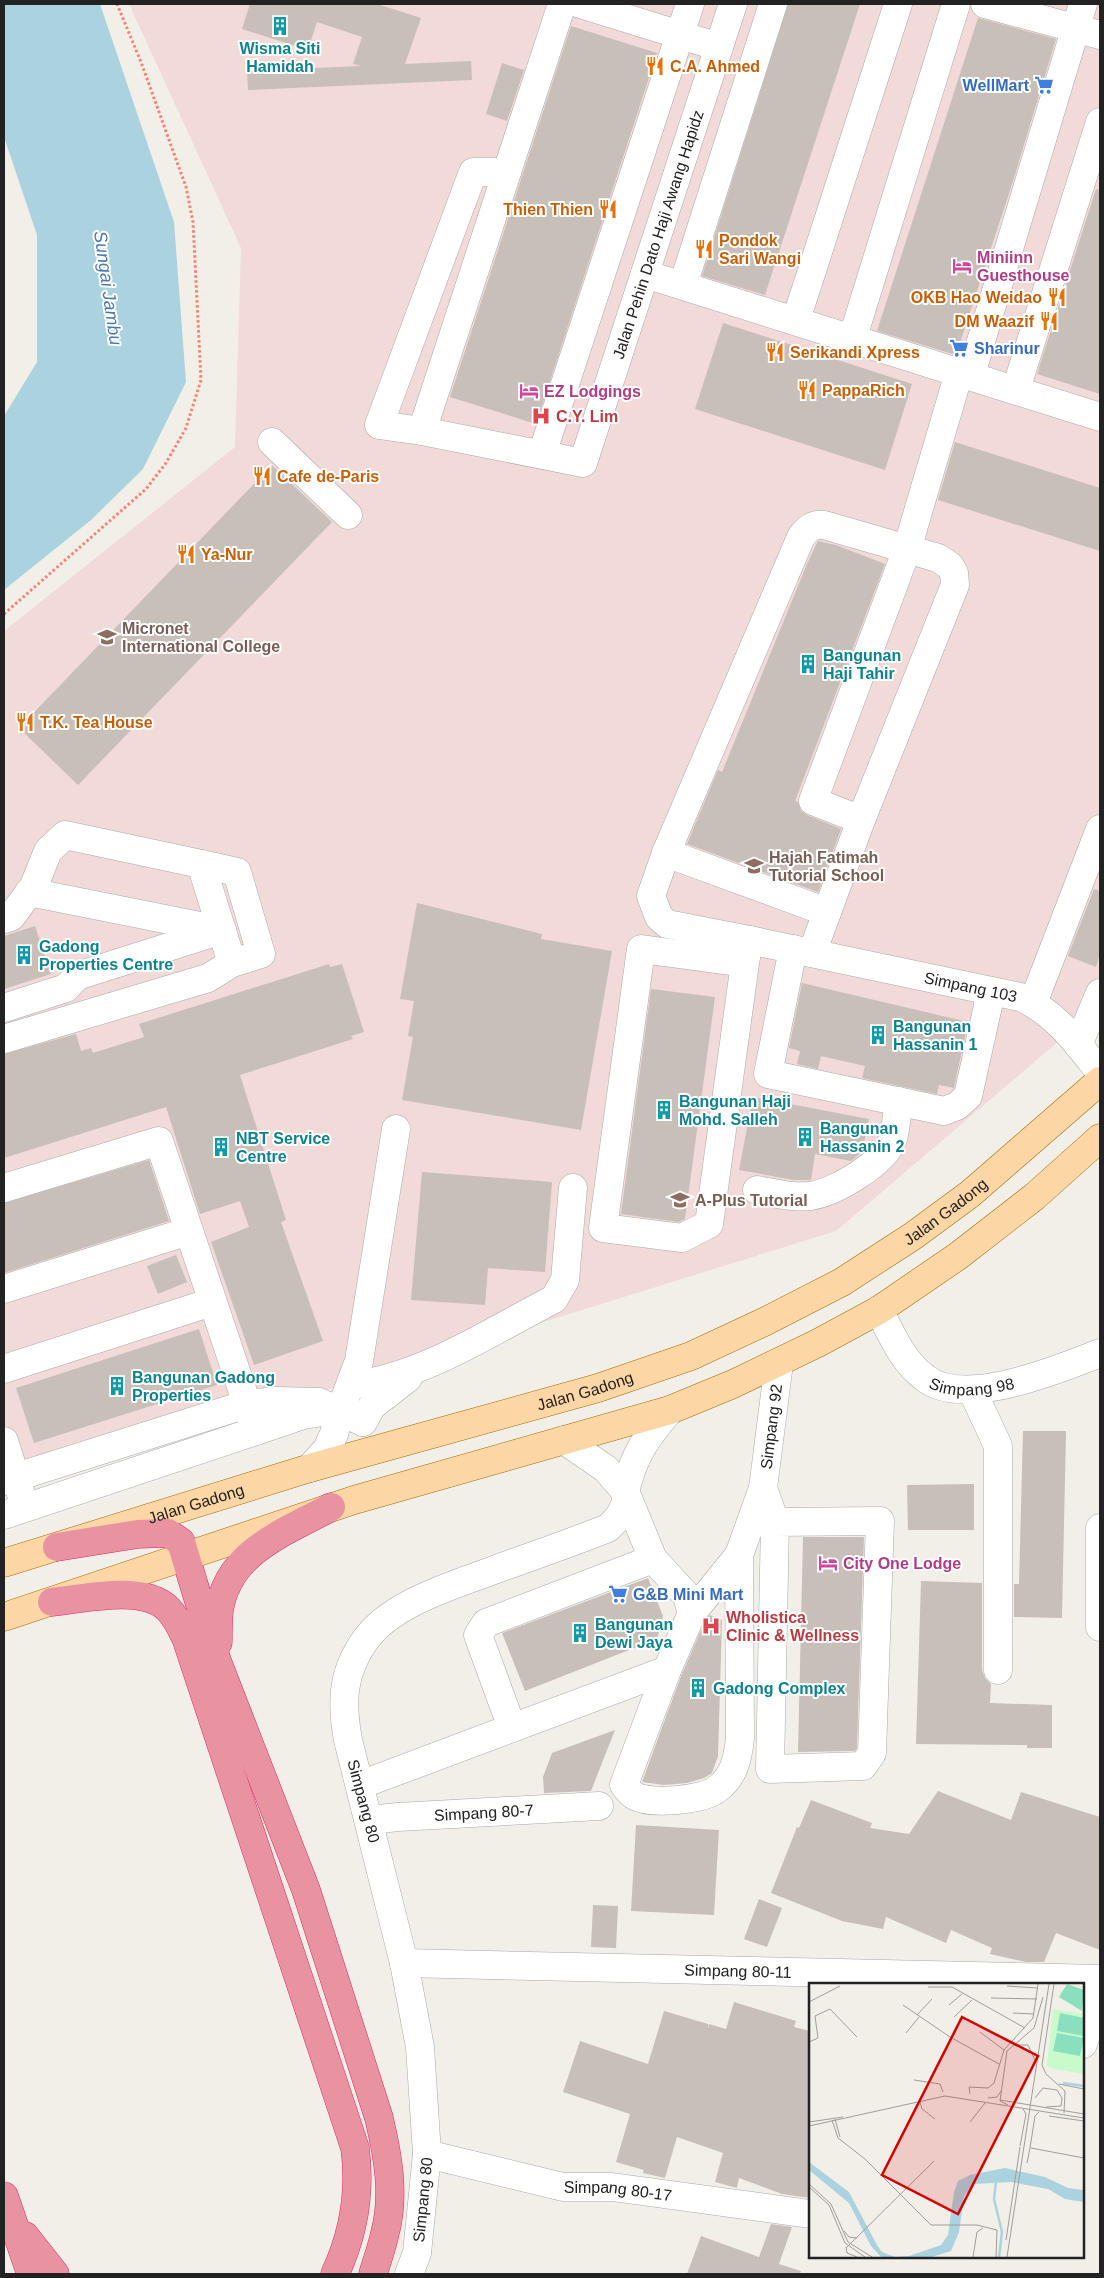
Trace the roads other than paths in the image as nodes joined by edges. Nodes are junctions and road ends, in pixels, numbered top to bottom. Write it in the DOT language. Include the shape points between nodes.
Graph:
graph roads {
  1 [pos="562,4"];
  2 [pos="580,4"];
  3 [pos="690,4"];
  4 [pos="733,4"];
  5 [pos="898,4"];
  6 [pos="956,4"];
  7 [pos="985,4"];
  8 [pos="766,5"];
  9 [pos="1086,23"];
  10 [pos="681,35"];
  11 [pos="719,47"];
  12 [pos="1100,122"];
  13 [pos="507,172"];
  14 [pos="645,274"];
  15 [pos="682,285"];
  16 [pos="796,320"];
  17 [pos="852,340"];
  18 [pos="959,373"];
  19 [pos="1016,389"];
  20 [pos="1100,417"];
  21 [pos="422,431"];
  22 [pos="272,442"];
  23 [pos="542,454"];
  24 [pos="348,514"];
  25 [pos="907,549"];
  26 [pos="860,820"];
  27 [pos="1100,829"];
  28 [pos="666,853"];
  29 [pos="201,864"];
  30 [pos="30,892"];
  31 [pos="827,912"];
  32 [pos="4,919"];
  33 [pos="222,930"];
  34 [pos="803,951"];
  35 [pos="747,952"];
  36 [pos="232,963"];
  37 [pos="992,992"];
  38 [pos="1100,993"];
  39 [pos="1033,1003"];
  40 [pos="4,1008"];
  41 [pos="4,1040"];
  42 [pos="1078,1045"];
  43 [pos="1100,1072"];
  44 [pos="1100,1081"];
  45 [pos="899,1101"];
  46 [pos="396,1129"];
  47 [pos="1100,1138"];
  48 [pos="4,1188"];
  49 [pos="573,1188"];
  50 [pos="757,1190"];
  51 [pos="188,1231"];
  52 [pos="4,1289"];
  53 [pos="212,1302"];
  54 [pos="879,1310"];
  55 [pos="1100,1354"];
  56 [pos="779,1363"];
  57 [pos="428,1365"];
  58 [pos="4,1368"];
  59 [pos="360,1372"];
  60 [pos="972,1390"];
  61 [pos="247,1404"];
  62 [pos="670,1410"];
  63 [pos="351,1416"];
  64 [pos="256,1431"];
  65 [pos="564,1440"];
  66 [pos="4,1441"];
  67 [pos="374,1450"];
  68 [pos="310,1468"];
  69 [pos="9,1479"];
  70 [pos="763,1488"];
  71 [pos="626,1494"];
  72 [pos="331,1507"];
  73 [pos="15,1511"];
  74 [pos="775,1522"];
  75 [pos="1100,1528"];
  76 [pos="57,1547"];
  77 [pos="739,1555"];
  78 [pos="187,1556"];
  79 [pos="653,1559"];
  80 [pos="4,1563"];
  81 [pos="52,1602"];
  82 [pos="692,1613"];
  83 [pos="4,1617"];
  84 [pos="1100,1627"];
  85 [pos="217,1661"];
  86 [pos="667,1670"];
  87 [pos="998,1670"];
  88 [pos="512,1728"];
  89 [pos="360,1785"];
  90 [pos="599,1806"];
  91 [pos="369,1820"];
  92 [pos="404,1963"];
  93 [pos="1100,1980"];
  94 [pos="1100,1991"];
  95 [pos="1084,2041"];
  96 [pos="427,2154"];
  97 [pos="8,2208"];
  98 [pos="809,2214"];
  99 [pos="31,2274"];
  100 [pos="55,2274"];
  101 [pos="335,2274"];
  102 [pos="373,2274"];
  103 [pos="408,2274"];
  1 -- 13 [label="street"];
  2 -- 10 [label="street"];
  3 -- 10 [label="street"];
  4 -- 11 [label="street, Jalan Pehin Dato Haji Awang Hapidz"];
  5 -- 16 [label="street"];
  6 -- 17 [label="street"];
  7 -- 9 [label="street"];
  8 -- 15 [label="street"];
  9 -- 18 [label="street" via="975,361"];
  10 -- 11 [label="street"];
  10 -- 23 [label="street"];
  11 -- 14 [label="street, Jalan Pehin Dato Haji Awang Hapidz"];
  12 -- 19 [label="street"];
  13 -- 21 [label="street"];
  13 -- 21 [label="street" via="474,172 379,424"];
  14 -- 15 [label="street"];
  14 -- 23 [label="street, Jalan Pehin Dato Haji Awang Hapidz" via="583,463"];
  15 -- 16 [label="street"];
  16 -- 17 [label="street"];
  17 -- 18 [label="street"];
  18 -- 19 [label="street"];
  18 -- 25 [label="street"];
  19 -- 20 [label="street"];
  21 -- 23 [label="street"];
  22 -- 24 [label="street"];
  25 -- 26 [label="street" via="813,801"];
  25 -- 26 [label="street" via="942,560 954,573 955,585"];
  25 -- 28 [label="street" via="824,525 815,524 807,529"];
  26 -- 31 [label="street"];
  27 -- 39 [label="street"];
  28 -- 31 [label="street"];
  28 -- 35 [label="street" via="651,896 659,916 667,924"];
  29 -- 30 [label="street" via="66,835 48,851"];
  29 -- 33 [label="street"];
  29 -- 36 [label="street" via="238,872 261,954"];
  30 -- 32 [label="street" via="11,917"];
  30 -- 33 [label="street"];
  31 -- 34 [label="street"];
  33 -- 36 [label="street"];
  33 -- 40 [label="street" via="77,976 66,988"];
  34 -- 35 [label="street, Simpang 103"];
  34 -- 37 [label="street, Simpang 103"];
  34 -- 45 [label="street" via="768,1074"];
  35 -- 35 [label="street" via="641,950 603,1228 682,1238 709,1224"];
  36 -- 41 [label="street" via="208,978"];
  37 -- 39 [label="street, Simpang 103"];
  37 -- 45 [label="street" via="968,1096 957,1106 944,1110"];
  38 -- 42 [label="street"];
  39 -- 42 [label="street, Simpang 103" via="1052,1017"];
  42 -- 43 [label="street, Simpang 103"];
  44 -- 67 [label="main road, Jalan Gadong" via="970,1194 913,1236 842,1282 764,1322 692,1356 598,1388"];
  45 -- 50 [label="street" via="892,1139 886,1152 842,1185 811,1196"];
  46 -- 59 [label="street"];
  47 -- 54 [label="main road" via="988,1233"];
  48 -- 51 [label="street" via="160,1141"];
  49 -- 57 [label="street" via="565,1280 554,1299"];
  51 -- 52 [label="street"];
  51 -- 53 [label="street"];
  53 -- 58 [label="street"];
  53 -- 61 [label="street"];
  54 -- 56 [label="main road"];
  54 -- 60 [label="street, Simpang 98" via="903,1356 926,1379 945,1388"];
  55 -- 60 [label="street, Simpang 98" via="1014,1383"];
  56 -- 62 [label="main road"];
  56 -- 70 [label="street, Simpang 92"];
  57 -- 59 [label="street" via="399,1376"];
  57 -- 63 [label="street" via="372,1406"];
  59 -- 63 [label="street"];
  60 -- 87 [label="street" via="998,1446"];
  61 -- 63 [label="street" via="319,1402"];
  61 -- 64 [label="street"];
  61 -- 69 [label="street"];
  62 -- 65 [label="main road"];
  62 -- 71 [label="street, Simpang 80" via="646,1438 632,1465"];
  63 -- 64 [label="street" via="303,1415"];
  63 -- 67 [label="street"];
  63 -- 68 [label="street"];
  64 -- 73 [label="street"];
  65 -- 71 [label="street" via="606,1469"];
  65 -- 72 [label="main road"];
  66 -- 69 [label="street"];
  67 -- 68 [label="main road, Jalan Gadong"];
  68 -- 76 [label="main road, Jalan Gadong"];
  69 -- 73 [label="street"];
  70 -- 74 [label="street"];
  70 -- 77 [label="street"];
  71 -- 79 [label="street"];
  71 -- 89 [label="street, Simpang 80" via="624,1509 608,1528 415,1602 387,1618 367,1638 354,1658 345,1684 343,1711"];
  72 -- 78 [label="main road"];
  72 -- 85 [label="highway" via="258,1547 236,1568 225,1589 219,1611"];
  74 -- 74 [label="street" via="770,1769 863,1766 872,1753 880,1521"];
  75 -- 84 [label="street"];
  76 -- 78 [label="highway" via="138,1534 168,1533 181,1542"];
  76 -- 80 [label="main road, Jalan Gadong"];
  77 -- 82 [label="street"];
  77 -- 86 [label="street" via="738,1756 730,1777 717,1790 656,1802 634,1796 624,1786"];
  78 -- 81 [label="main road"];
  78 -- 85 [label="highway"];
  79 -- 82 [label="street" via="687,1596"];
  79 -- 88 [label="street" via="486,1623 478,1635"];
  81 -- 83 [label="main road"];
  81 -- 101 [label="highway" via="129,1594 151,1597 166,1607 186,1638 355,2148 358,2170 355,2219"];
  82 -- 86 [label="street"];
  85 -- 102 [label="highway" via="306,1890 380,2118 388,2154 390,2196 386,2232"];
  86 -- 88 [label="street"];
  88 -- 89 [label="street"];
  89 -- 91 [label="street, Simpang 80"];
  90 -- 91 [label="street, Simpang 80-7"];
  91 -- 92 [label="street, Simpang 80"];
  92 -- 93 [label="street, Simpang 80-11"];
  92 -- 96 [label="street, Simpang 80" via="420,2047"];
  94 -- 95 [label="street"];
  96 -- 98 [label="street, Simpang 80-17" via="563,2187 612,2187"];
  96 -- 103 [label="street, Simpang 80" via="416,2253"];
  97 -- 99 [label="highway"];
  97 -- 100 [label="highway"];
}
